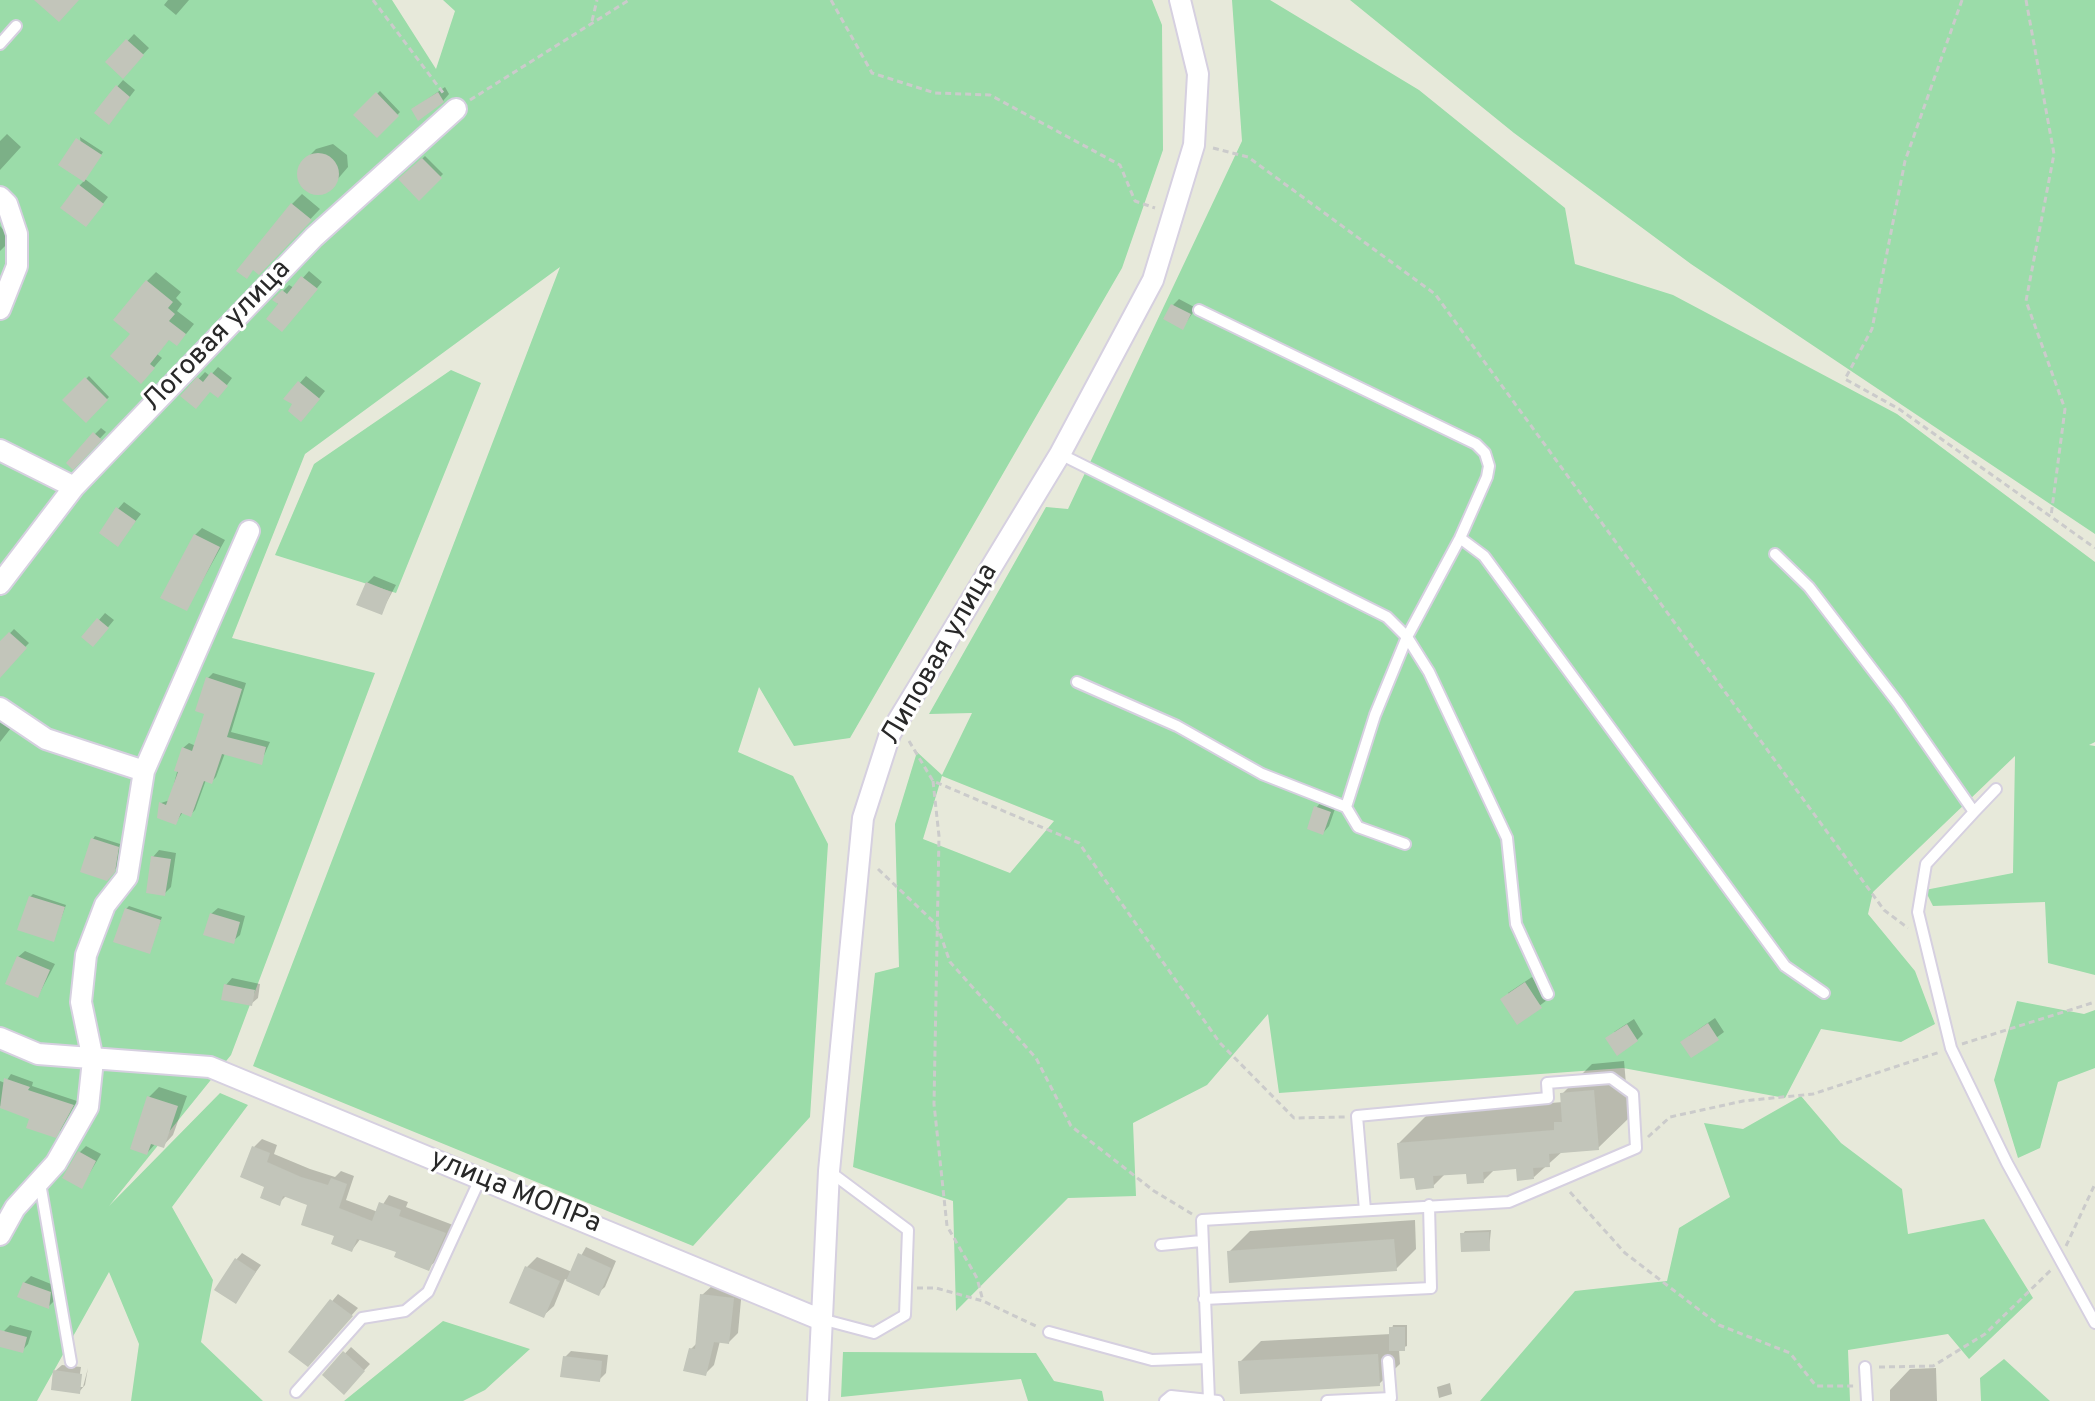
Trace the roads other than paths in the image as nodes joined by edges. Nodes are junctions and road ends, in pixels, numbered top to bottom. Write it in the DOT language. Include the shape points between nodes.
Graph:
graph roads {
  1 [pos="1180,0"];
  2 [pos="16,26"];
  3 [pos="0,44"];
  4 [pos="456,109"];
  5 [pos="0,197"];
  6 [pos="17,266"];
  7 [pos="0,285"];
  8 [pos="0,309"];
  9 [pos="1199,310"];
  10 [pos="0,450"];
  11 [pos="1060,454"];
  12 [pos="74,487"];
  13 [pos="249,531"];
  14 [pos="1460,538"];
  15 [pos="1775,554"];
  16 [pos="0,584"];
  17 [pos="1407,637"];
  18 [pos="1077,682"];
  19 [pos="0,708"];
  20 [pos="144,771"];
  21 [pos="1996,789"];
  22 [pos="1346,807"];
  23 [pos="1974,812"];
  24 [pos="1405,844"];
  25 [pos="1824,993"];
  26 [pos="1548,994"];
  27 [pos="0,1038"];
  28 [pos="93,1060"];
  29 [pos="829,1171"];
  30 [pos="480,1179"];
  31 [pos="40,1181"];
  32 [pos="1429,1205"];
  33 [pos="1365,1210"];
  34 [pos="0,1235"];
  35 [pos="1201,1241"];
  36 [pos="1161,1245"];
  37 [pos="1204,1299"];
  38 [pos="819,1319"];
  39 [pos="2095,1323"];
  40 [pos="1049,1332"];
  41 [pos="1207,1358"];
  42 [pos="1388,1361"];
  43 [pos="71,1362"];
  44 [pos="1865,1367"];
  45 [pos="296,1392"];
  46 [pos="1209,1400"];
  47 [pos="1355,1400"];
  48 [pos="818,1401"];
  49 [pos="1165,1401"];
  50 [pos="1218,1401"];
  51 [pos="1327,1401"];
  52 [pos="1867,1401"];
  1 -- 11 [label="street, Липовая улица" via="1198,74 1194,145 1153,280"];
  2 -- 3 [label="lane"];
  4 -- 12 [label="street, Логовая улица" via="314,237"];
  5 -- 6 [label="street" via="13,217"];
  6 -- 7 [label="street"];
  6 -- 8 [label="street"];
  9 -- 14 [label="lane" via="1476,444 1489,466"];
  10 -- 12 [label="street"];
  11 -- 17 [label="lane" via="1387,617"];
  11 -- 29 [label="street, Липовая улица" via="890,734 863,818"];
  12 -- 16 [label="street, Логовая улица"];
  13 -- 20 [label="street"];
  14 -- 17 [label="lane"];
  14 -- 25 [label="lane" via="1484,556 1785,966"];
  15 -- 23 [label="lane" via="1809,587"];
  17 -- 22 [label="lane"];
  17 -- 26 [label="lane" via="1429,672 1507,838 1516,924"];
  18 -- 22 [label="lane" via="1177,726 1262,774"];
  19 -- 20 [label="street" via="46,739"];
  20 -- 28 [label="street" via="127,877 105,905 86,955 81,1002"];
  21 -- 23 [label="lane"];
  22 -- 24 [label="lane" via="1358,827"];
  23 -- 39 [label="lane" via="1926,864 1918,912 1924,941 1951,1048"];
  27 -- 28 [label="street, улица МОПРа" via="38,1054"];
  28 -- 30 [label="street, улица МОПРа" via="210,1067"];
  28 -- 31 [label="street" via="88,1107"];
  29 -- 38 [label="street, Липовая улица"];
  29 -- 38 [label="lane" via="908,1230 905,1315 874,1333"];
  30 -- 38 [label="street, улица МОПРа"];
  30 -- 45 [label="lane" via="428,1292 405,1311 362,1318"];
  31 -- 34 [label="street" via="15,1208"];
  31 -- 43 [label="lane"];
  32 -- 33 [label="lane"];
  32 -- 33 [label="lane" via="1509,1202 1636,1148 1633,1094 1611,1078 1547,1083 1548,1098 1357,1116"];
  32 -- 37 [label="lane" via="1431,1288"];
  33 -- 35 [label="lane" via="1202,1220"];
  35 -- 36 [label="lane"];
  35 -- 37 [label="lane"];
  37 -- 41 [label="lane"];
  38 -- 48 [label="street, Липовая улица"];
  40 -- 41 [label="lane" via="1152,1360"];
  41 -- 46 [label="lane"];
  42 -- 47 [label="lane" via="1391,1398"];
  44 -- 52 [label="lane"];
  46 -- 49 [label="lane" via="1171,1396"];
  46 -- 50 [label="lane"];
  47 -- 51 [label="lane"];
}
